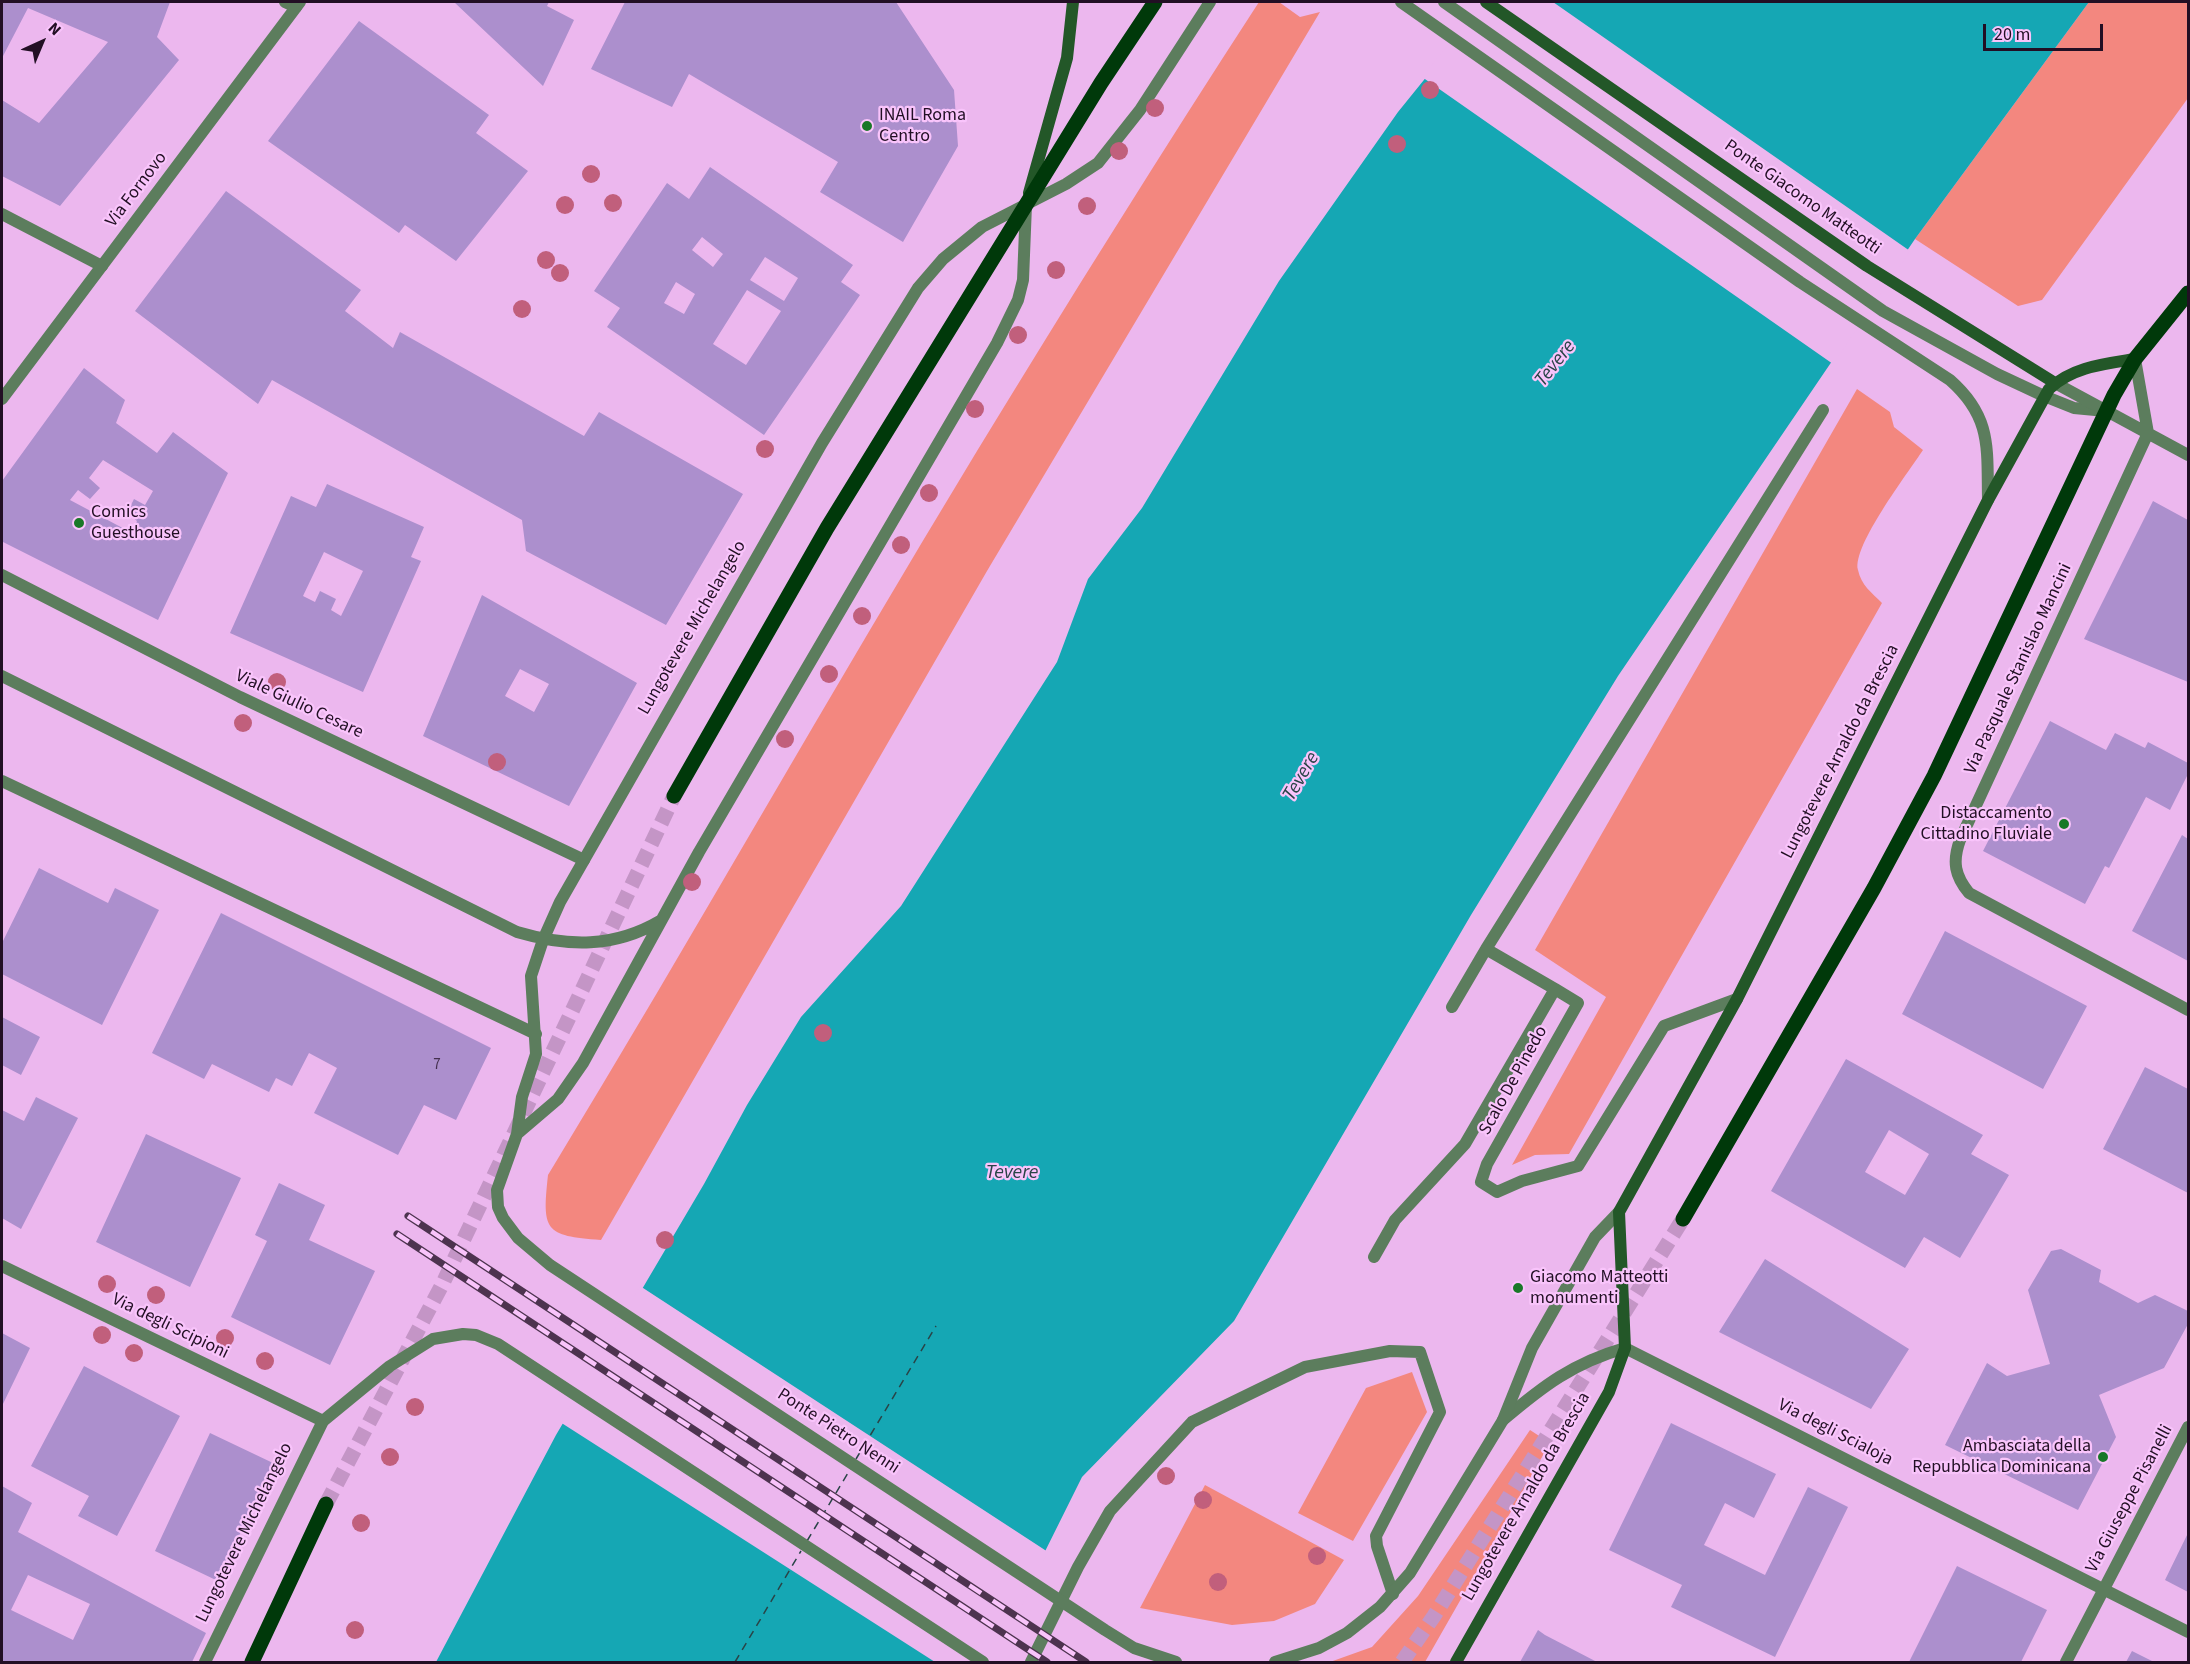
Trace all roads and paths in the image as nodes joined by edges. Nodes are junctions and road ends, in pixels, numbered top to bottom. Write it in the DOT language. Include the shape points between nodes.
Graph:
graph roads {
  1 [pos="1073,2"];
  2 [pos="1155,2"];
  3 [pos="1210,2"];
  4 [pos="1401,2"];
  5 [pos="1444,2"];
  6 [pos="1486,2"];
  7 [pos="293,3"];
  8 [pos="1026,204"];
  9 [pos="2,214"];
  10 [pos="102,266"];
  11 [pos="2188,293"];
  12 [pos="2135,359"];
  13 [pos="2055,383"];
  14 [pos="2044,396"];
  15 [pos="2,399"];
  16 [pos="1823,410"];
  17 [pos="2106,411"];
  18 [pos="2148,433"];
  19 [pos="2188,455"];
  20 [pos="1988,500"];
  21 [pos="2,575"];
  22 [pos="2,676"];
  23 [pos="2,781"];
  24 [pos="674,796"];
  25 [pos="584,860"];
  26 [pos="662,920"];
  27 [pos="543,940"];
  28 [pos="1486,950"];
  29 [pos="1555,989"];
  30 [pos="1737,999"];
  31 [pos="1452,1008"];
  32 [pos="2188,1010"];
  33 [pos="536,1034"];
  34 [pos="517,1134"];
  35 [pos="1619,1212"];
  36 [pos="1683,1219"];
  37 [pos="1374,1257"];
  38 [pos="550,1265"];
  39 [pos="2,1266"];
  40 [pos="1625,1348"];
  41 [pos="1503,1420"];
  42 [pos="322,1421"];
  43 [pos="2188,1427"];
  44 [pos="326,1504"];
  45 [pos="2103,1588"];
  46 [pos="1393,1594"];
  47 [pos="2188,1632"];
  48 [pos="205,1662"];
  49 [pos="252,1662"];
  50 [pos="983,1662"];
  51 [pos="1031,1662"];
  52 [pos="1176,1662"];
  53 [pos="1275,1662"];
  54 [pos="1455,1662"];
  55 [pos="2066,1662"];
  1 -- 8 [label="main road" via="1067,58"];
  2 -- 8 [label="main road, Lungotevere Michelangelo"];
  3 -- 8 [label="street, Lungotevere Michelangelo" via="1111,150 1085,174"];
  4 -- 20 [label="street" via="1800,282 1950,380 1972,401 1981,420"];
  5 -- 14 [label="street" via="1883,310"];
  6 -- 13 [label="main road, Ponte Giacomo Matteotti" via="1867,266"];
  7 -- 10 [label="street, Via Fornovo"];
  8 -- 24 [label="main road, Lungotevere Michelangelo" via="827,528"];
  8 -- 25 [label="street, Lungotevere Michelangelo" via="982,227 957,246 918,288 822,443"];
  8 -- 26 [label="street, Lungotevere Michelangelo" via="1023,280 1009,322"];
  9 -- 10 [label="street"];
  10 -- 15 [label="street, Via Fornovo"];
  11 -- 12 [label="main road"];
  12 -- 13 [label="main road, Lungotevere Arnaldo da Brescia" via="2081,370"];
  12 -- 17 [label="main road"];
  12 -- 18 [label="street"];
  13 -- 14 [label="main road, Lungotevere Arnaldo da Brescia"];
  13 -- 17 [label="street, Ponte Giacomo Matteotti"];
  14 -- 17 [label="street" via="2074,408"];
  14 -- 20 [label="main road, Lungotevere Arnaldo da Brescia"];
  16 -- 28 [label="street"];
  17 -- 18 [label="street, Ponte Giacomo Matteotti"];
  17 -- 36 [label="main road" via="1934,776"];
  18 -- 19 [label="street, Ponte Giacomo Matteotti"];
  18 -- 32 [label="street, Via Pasquale Stanislao Mancini" via="1960,840 1954,864 1969,893"];
  20 -- 30 [label="main road, Lungotevere Arnaldo da Brescia"];
  21 -- 25 [label="street, Viale Giulio Cesare" via="240,698"];
  22 -- 27 [label="street" via="468,910"];
  23 -- 33 [label="street"];
  25 -- 27 [label="street, Lungotevere Michelangelo"];
  26 -- 27 [label="street" via="619,940"];
  26 -- 34 [label="street, Lungotevere Michelangelo" via="570,1085"];
  27 -- 33 [label="street, Lungotevere Michelangelo" via="530,986"];
  28 -- 29 [label="street"];
  28 -- 31 [label="street"];
  29 -- 30 [label="street, Scalo De Pinedo" via="1578,1003 1487,1164 1481,1182 1497,1192 1578,1166 1664,1026"];
  29 -- 37 [label="street, Scalo De Pinedo" via="1465,1144 1395,1220"];
  30 -- 35 [label="main road, Lungotevere Arnaldo da Brescia"];
  33 -- 34 [label="street, Lungotevere Michelangelo" via="536,1054 522,1097"];
  34 -- 38 [label="street, Lungotevere Michelangelo" via="498,1182 498,1207 518,1238"];
  35 -- 40 [label="main road, Lungotevere Arnaldo da Brescia"];
  35 -- 41 [label="street, Lungotevere Arnaldo da Brescia" via="1595,1237 1532,1348"];
  38 -- 52 [label="street, Ponte Pietro Nenni" via="1105,1630 1134,1648"];
  39 -- 42 [label="street, Via degli Scipioni"];
  40 -- 41 [label="street, Lungotevere Arnaldo da Brescia" via="1593,1358 1546,1383"];
  40 -- 45 [label="street, Via degli Scialoja"];
  40 -- 54 [label="main road, Lungotevere Arnaldo da Brescia" via="1609,1392"];
  41 -- 46 [label="street, Lungotevere Arnaldo da Brescia" via="1422,1554"];
  42 -- 48 [label="street, Lungotevere Michelangelo"];
  42 -- 50 [label="street" via="390,1366 433,1339 476,1335 498,1344"];
  43 -- 45 [label="street, Via Giuseppe Pisanelli"];
  44 -- 49 [label="main road"];
  45 -- 47 [label="street, Via degli Scialoja"];
  45 -- 55 [label="street, Via Giuseppe Pisanelli"];
  46 -- 51 [label="street" via="1376,1536 1440,1412 1420,1352 1390,1351 1305,1366 1192,1422 1110,1511"];
  46 -- 53 [label="street, Lungotevere Arnaldo da Brescia" via="1340,1637"];
}
